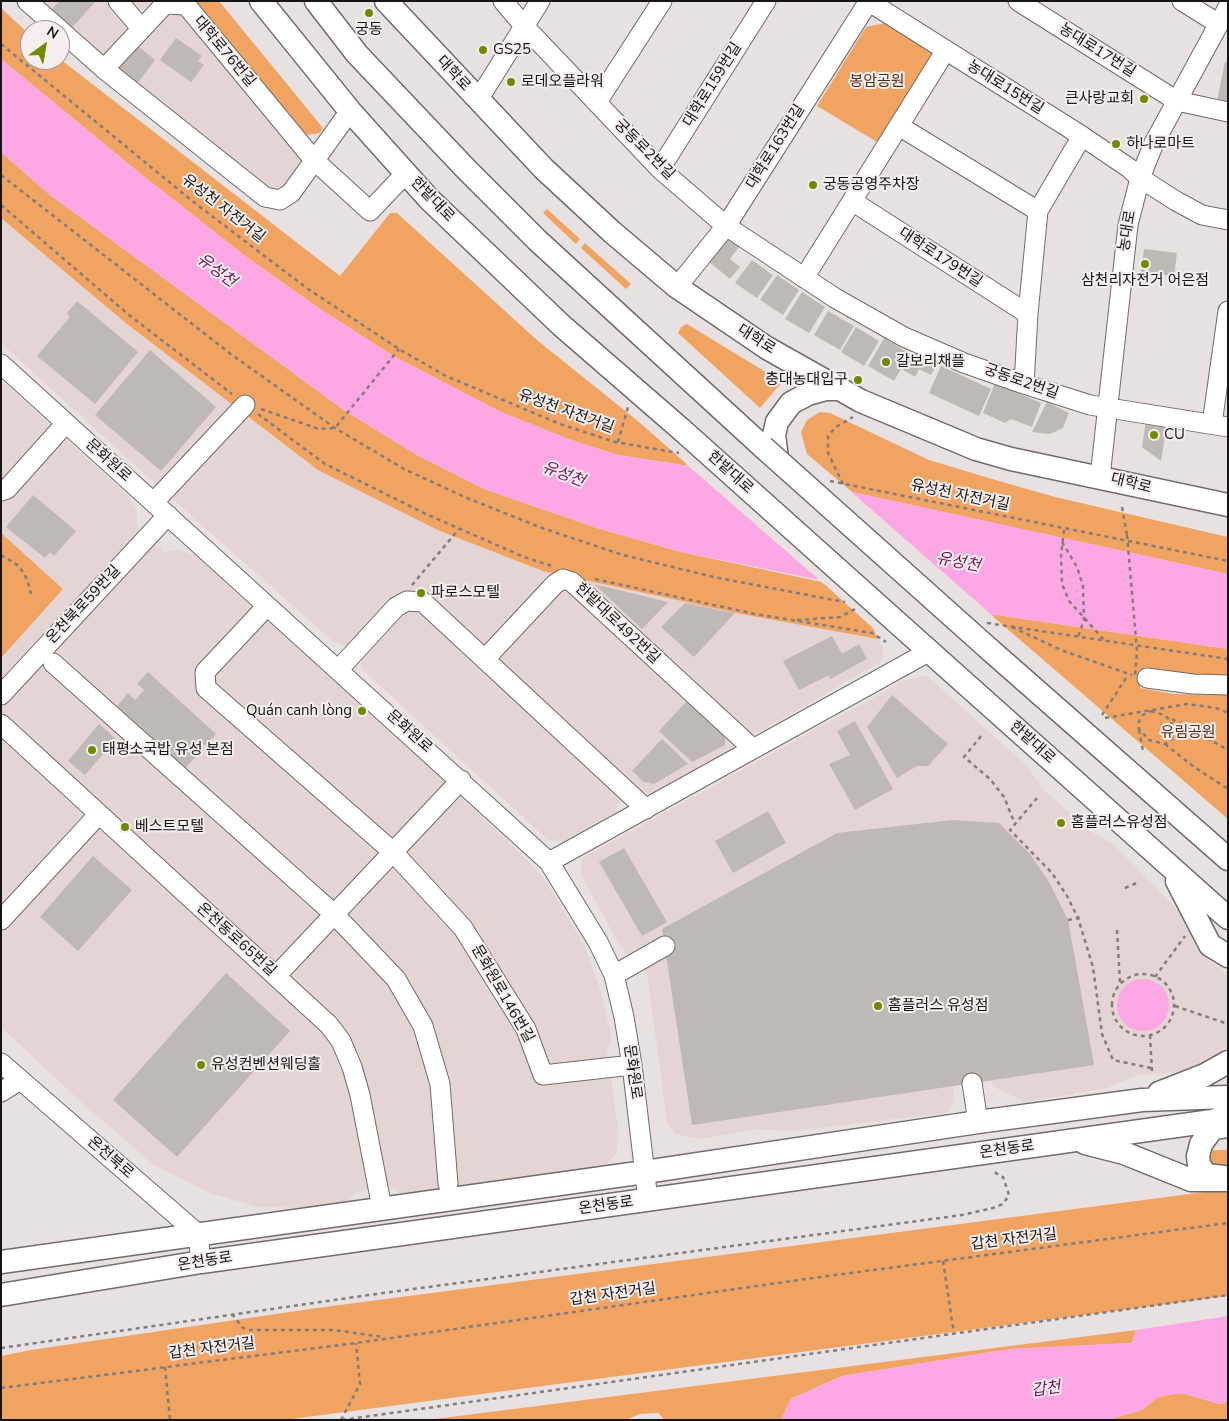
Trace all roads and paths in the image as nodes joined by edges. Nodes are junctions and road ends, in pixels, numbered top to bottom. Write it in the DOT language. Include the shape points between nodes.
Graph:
graph roads {
  1 [pos="27,1"];
  2 [pos="118,1"];
  3 [pos="261,1"];
  4 [pos="316,1"];
  5 [pos="386,1"];
  6 [pos="503,1"];
  7 [pos="540,1"];
  8 [pos="662,1"];
  9 [pos="766,1"];
  10 [pos="868,1"];
  11 [pos="1018,1"];
  12 [pos="1182,1"];
  13 [pos="1228,7"];
  14 [pos="49,20"];
  15 [pos="1219,24"];
  16 [pos="524,26"];
  17 [pos="141,28"];
  18 [pos="70,39"];
  19 [pos="1,44"];
  20 [pos="946,50"];
  21 [pos="104,70"];
  22 [pos="478,100"];
  23 [pos="1177,101"];
  24 [pos="597,102"];
  25 [pos="350,111"];
  26 [pos="1228,112"];
  27 [pos="900,126"];
  28 [pos="1082,136"];
  29 [pos="314,160"];
  30 [pos="660,169"];
  31 [pos="406,174"];
  32 [pos="1,175"];
  33 [pos="1140,178"];
  34 [pos="852,201"];
  35 [pos="1,205"];
  36 [pos="1038,211"];
  37 [pos="1228,220"];
  38 [pos="726,226"];
  39 [pos="804,278"];
  40 [pos="677,287"];
  41 [pos="1228,311"];
  42 [pos="1028,314"];
  43 [pos="1227,316"];
  44 [pos="399,349"];
  45 [pos="1,364"];
  46 [pos="1024,384"];
  47 [pos="841,389"];
  48 [pos="245,404"];
  49 [pos="628,407"];
  50 [pos="1108,408"];
  51 [pos="853,417"];
  52 [pos="66,423"];
  53 [pos="1220,426"];
  54 [pos="335,428"];
  55 [pos="618,442"];
  56 [pos="772,452"];
  57 [pos="684,454"];
  58 [pos="1100,477"];
  59 [pos="828,481"];
  60 [pos="843,484"];
  61 [pos="1,491"];
  62 [pos="154,502"];
  63 [pos="1228,505"];
  64 [pos="1122,507"];
  65 [pos="168,515"];
  66 [pos="459,528"];
  67 [pos="1064,530"];
  68 [pos="1062,542"];
  69 [pos="1,555"];
  70 [pos="1228,561"];
  71 [pos="556,568"];
  72 [pos="592,578"];
  73 [pos="31,594"];
  74 [pos="407,601"];
  75 [pos="854,603"];
  76 [pos="863,604"];
  77 [pos="268,606"];
  78 [pos="792,620"];
  79 [pos="1084,620"];
  80 [pos="979,621"];
  81 [pos="1008,626"];
  82 [pos="1078,637"];
  83 [pos="1106,641"];
  84 [pos="886,642"];
  85 [pos="930,651"];
  86 [pos="1228,658"];
  87 [pos="485,659"];
  88 [pos="53,663"];
  89 [pos="339,669"];
  90 [pos="1128,675"];
  91 [pos="1141,677"];
  92 [pos="1228,685"];
  93 [pos="1,695"];
  94 [pos="1151,710"];
  95 [pos="1164,714"];
  96 [pos="1228,714"];
  97 [pos="1,724"];
  98 [pos="1139,729"];
  99 [pos="981,736"];
  100 [pos="1165,744"];
  101 [pos="752,748"];
  102 [pos="1228,750"];
  103 [pos="1143,751"];
  104 [pos="461,780"];
  105 [pos="1228,790"];
  106 [pos="1037,798"];
  107 [pos="646,809"];
  108 [pos="98,815"];
  109 [pos="1015,824"];
  110 [pos="393,852"];
  111 [pos="1228,859"];
  112 [pos="550,862"];
  113 [pos="1170,867"];
  114 [pos="1139,882"];
  115 [pos="1125,888"];
  116 [pos="334,914"];
  117 [pos="1080,918"];
  118 [pos="1228,918"];
  119 [pos="1,920"];
  120 [pos="1068,920"];
  121 [pos="1117,930"];
  122 [pos="1185,935"];
  123 [pos="664,946"];
  124 [pos="1228,956"];
  125 [pos="614,975"];
  126 [pos="276,976"];
  127 [pos="1154,977"];
  128 [pos="1120,983"];
  129 [pos="1174,1006"];
  130 [pos="1228,1024"];
  131 [pos="1150,1035"];
  132 [pos="1228,1062"];
  133 [pos="1,1063"];
  134 [pos="632,1064"];
  135 [pos="1151,1068"];
  136 [pos="1152,1072"];
  137 [pos="20,1080"];
  138 [pos="972,1083"];
  139 [pos="1,1092"];
  140 [pos="1228,1097"];
  141 [pos="1142,1100"];
  142 [pos="978,1122"];
  143 [pos="1224,1122"];
  144 [pos="1074,1141"];
  145 [pos="990,1170"];
  146 [pos="645,1172"];
  147 [pos="1228,1179"];
  148 [pos="448,1184"];
  149 [pos="648,1200"];
  150 [pos="382,1208"];
  151 [pos="1228,1223"];
  152 [pos="198,1234"];
  153 [pos="943,1261"];
  154 [pos="1,1262"];
  155 [pos="201,1262"];
  156 [pos="1,1295"];
  157 [pos="1228,1295"];
  158 [pos="232,1314"];
  159 [pos="954,1334"];
  160 [pos="387,1338"];
  161 [pos="356,1343"];
  162 [pos="1,1348"];
  163 [pos="165,1367"];
  164 [pos="1,1388"];
  165 [pos="170,1420"];
  166 [pos="341,1420"];
  1 -- 14 [label="street"];
  2 -- 17 [label="street"];
  3 -- 25 [label="main road, 한밭대로"];
  4 -- 56 [label="main road" via="357,54 537,240"];
  5 -- 22 [label="main road, 대학로"];
  6 -- 16 [label="street, 궁동로2번길"];
  7 -- 16 [label="street"];
  8 -- 24 [label="street"];
  9 -- 30 [label="street, 대학로159번길"];
  10 -- 20 [label="street, 농대로15번길"];
  10 -- 38 [label="street, 대학로163번길"];
  11 -- 23 [label="street, 농대로17번길"];
  12 -- 15 [label="street"];
  13 -- 15 [label="street, 농대로"];
  15 -- 23 [label="street, 농대로"];
  16 -- 22 [label="street"];
  16 -- 24 [label="street, 궁동로2번길"];
  17 -- 21 [label="street, 대학로76번길"];
  17 -- 29 [label="street, 대학로76번길" via="165,4 186,5"];
  18 -- 21 [label="street"];
  19 -- 44 [label="path, 유성천 자전거길" via="204,209 308,288"];
  20 -- 27 [label="street"];
  20 -- 28 [label="street, 농대로15번길"];
  21 -- 29 [label="street" via="265,197 280,200 291,193"];
  22 -- 40 [label="main road, 대학로" via="544,169"];
  23 -- 26 [label="street, 농대로17번길"];
  23 -- 33 [label="street, 농대로" via="1154,143"];
  24 -- 30 [label="street, 궁동로2번길"];
  25 -- 29 [label="street"];
  25 -- 31 [label="main road, 한밭대로"];
  27 -- 34 [label="street"];
  27 -- 36 [label="street"];
  28 -- 33 [label="street, 농대로15번길"];
  28 -- 36 [label="street"];
  29 -- 31 [label="street, 대학로76번길" via="370,211"];
  30 -- 38 [label="street, 궁동로2번길"];
  31 -- 85 [label="main road, 한밭대로, bridge" via="560,325"];
  32 -- 54 [label="path" via="232,355"];
  33 -- 37 [label="street, 농대로15번길" via="1202,215"];
  33 -- 50 [label="street, 농대로" via="1126,234"];
  34 -- 39 [label="street"];
  34 -- 42 [label="street, 대학로179번길"];
  35 -- 48 [label="path" via="129,314"];
  36 -- 42 [label="street"];
  38 -- 39 [label="street, 궁동로2번길"];
  38 -- 40 [label="street, 대학로163번길"];
  39 -- 46 [label="street, 궁동로2번길" via="904,337"];
  40 -- 47 [label="main road, 대학로" via="767,348"];
  41 -- 43 [label="street"];
  42 -- 46 [label="street"];
  43 -- 53 [label="street"];
  44 -- 54 [label="path"];
  44 -- 55 [label="path, 유성천 자전거길" via="446,376 560,424"];
  45 -- 52 [label="street, 문화원로"];
  46 -- 50 [label="street, 궁동로2번길"];
  47 -- 56 [label="main road" via="808,394 792,403 778,422"];
  47 -- 58 [label="main road, 대학로" via="861,401 976,449"];
  48 -- 54 [label="path" via="319,429"];
  48 -- 62 [label="street"];
  48 -- 66 [label="path" via="325,464"];
  49 -- 55 [label="path"];
  50 -- 53 [label="street, 궁동로2번길"];
  50 -- 58 [label="street, 농대로"];
  51 -- 60 [label="path" via="828,436 828,453"];
  52 -- 61 [label="street" via="8,489"];
  52 -- 62 [label="street, 문화원로"];
  54 -- 75 [label="path" via="404,469 542,528 623,555 714,577"];
  55 -- 57 [label="path, 유성천 자전거길"];
  56 -- 111 [label="main road, bridge"];
  58 -- 63 [label="main road, 대학로"];
  59 -- 60 [label="path, 유성천 자전거길"];
  60 -- 67 [label="path, 유성천 자전거길"];
  62 -- 65 [label="street, 문화원로"];
  64 -- 91 [label="path, bridge"];
  65 -- 77 [label="street, 문화원로"];
  65 -- 93 [label="street, 온천북로59번길"];
  66 -- 71 [label="path"];
  66 -- 74 [label="path" via="412,584"];
  67 -- 68 [label="path"];
  67 -- 70 [label="path, 유성천 자전거길"];
  68 -- 79 [label="path" via="1077,567 1083,586"];
  68 -- 79 [label="path" via="1062,584 1069,601"];
  69 -- 73 [label="path" via="19,566 28,579"];
  72 -- 78 [label="path"];
  74 -- 87 [label="street" via="422,602"];
  74 -- 89 [label="street" via="396,607"];
  76 -- 78 [label="path" via="840,617"];
  77 -- 89 [label="street, 문화원로"];
  77 -- 110 [label="street, 문화원로146번길" via="204,672 206,688"];
  78 -- 84 [label="path" via="872,633"];
  79 -- 82 [label="path"];
  79 -- 83 [label="path"];
  80 -- 81 [label="path"];
  81 -- 82 [label="path"];
  81 -- 90 [label="path"];
  82 -- 83 [label="path"];
  83 -- 86 [label="path"];
  85 -- 101 [label="street"];
  85 -- 113 [label="main road, 한밭대로"];
  87 -- 101 [label="street, 한밭대로492번길" via="555,584 563,579 572,582"];
  87 -- 107 [label="street"];
  88 -- 116 [label="street"];
  89 -- 104 [label="street, 문화원로"];
  90 -- 91 [label="path"];
  90 -- 94 [label="path" via="1103,716"];
  91 -- 92 [label="street"];
  94 -- 95 [label="path"];
  94 -- 96 [label="path" via="1187,704 1216,708"];
  94 -- 98 [label="path" via="1139,721"];
  95 -- 100 [label="path" via="1171,721 1174,736"];
  95 -- 102 [label="path"];
  97 -- 108 [label="street, 온천동로65번길"];
  98 -- 100 [label="path" via="1149,740"];
  98 -- 103 [label="path"];
  99 -- 109 [label="path" via="964,757 990,778 1004,797"];
  100 -- 105 [label="path"];
  101 -- 107 [label="street"];
  104 -- 110 [label="street"];
  104 -- 112 [label="street, 문화원로"];
  106 -- 109 [label="path"];
  107 -- 112 [label="street"];
  108 -- 119 [label="street"];
  108 -- 126 [label="street, 온천동로65번길"];
  109 -- 117 [label="path" via="1010,830 1052,872"];
  110 -- 116 [label="street"];
  110 -- 134 [label="street, 문화원로146번길" via="463,928 526,1029 543,1075"];
  112 -- 125 [label="street, 문화원로"];
  113 -- 118 [label="main road, 한밭대로"];
  113 -- 124 [label="main road" via="1210,945"];
  114 -- 115 [label="path"];
  116 -- 126 [label="street"];
  116 -- 148 [label="street" via="396,980 423,1026 440,1084"];
  117 -- 120 [label="path"];
  117 -- 135 [label="path" via="1093,967 1102,1034 1113,1060"];
  121 -- 128 [label="path"];
  122 -- 127 [label="path"];
  123 -- 125 [label="street"];
  125 -- 134 [label="street, 문화원로"];
  126 -- 150 [label="street, 온천동로65번길" via="329,1025 341,1041 360,1096"];
  127 -- 128 [label="path" via="1139,974"];
  127 -- 129 [label="path" via="1167,986"];
  128 -- 131 [label="path" via="1112,1001 1116,1020 1130,1034"];
  129 -- 130 [label="path"];
  129 -- 131 [label="path" via="1167,1024"];
  131 -- 135 [label="path"];
  132 -- 141 [label="main road" via="1205,1075"];
  133 -- 137 [label="street, 온천북로"];
  134 -- 146 [label="street, 문화원로"];
  135 -- 136 [label="path"];
  137 -- 139 [label="street"];
  137 -- 152 [label="street, 온천북로"];
  138 -- 142 [label="street"];
  140 -- 141 [label="main road"];
  141 -- 142 [label="main road, 온천동로"];
  142 -- 146 [label="main road, 온천동로"];
  143 -- 144 [label="main road, 온천동로"];
  143 -- 147 [label="main road" via="1213,1128 1201,1144 1198,1156 1199,1165 1206,1175"];
  144 -- 147 [label="main road" via="1124,1153 1191,1180"];
  144 -- 149 [label="main road, 온천동로"];
  145 -- 158 [label="path" via="1003,1177 1010,1195 1003,1204 994,1208 962,1215"];
  146 -- 149 [label="street, 문화원로"];
  146 -- 150 [label="main road, 온천동로"];
  149 -- 155 [label="main road, 온천동로"];
  150 -- 152 [label="main road, 온천동로"];
  151 -- 153 [label="path, 갑천 자전거길"];
  152 -- 154 [label="main road, 온천동로"];
  152 -- 155 [label="street"];
  153 -- 159 [label="path"];
  153 -- 160 [label="path, 갑천 자전거길"];
  155 -- 156 [label="main road, 온천동로"];
  157 -- 159 [label="path"];
  158 -- 160 [label="path" via="243,1328 250,1330 334,1330"];
  158 -- 162 [label="path"];
  159 -- 166 [label="path"];
  160 -- 161 [label="path, 갑천 자전거길"];
  161 -- 163 [label="path, 갑천 자전거길"];
  161 -- 166 [label="path" via="360,1384"];
  163 -- 164 [label="path, 갑천 자전거길"];
  163 -- 165 [label="path"];
}
